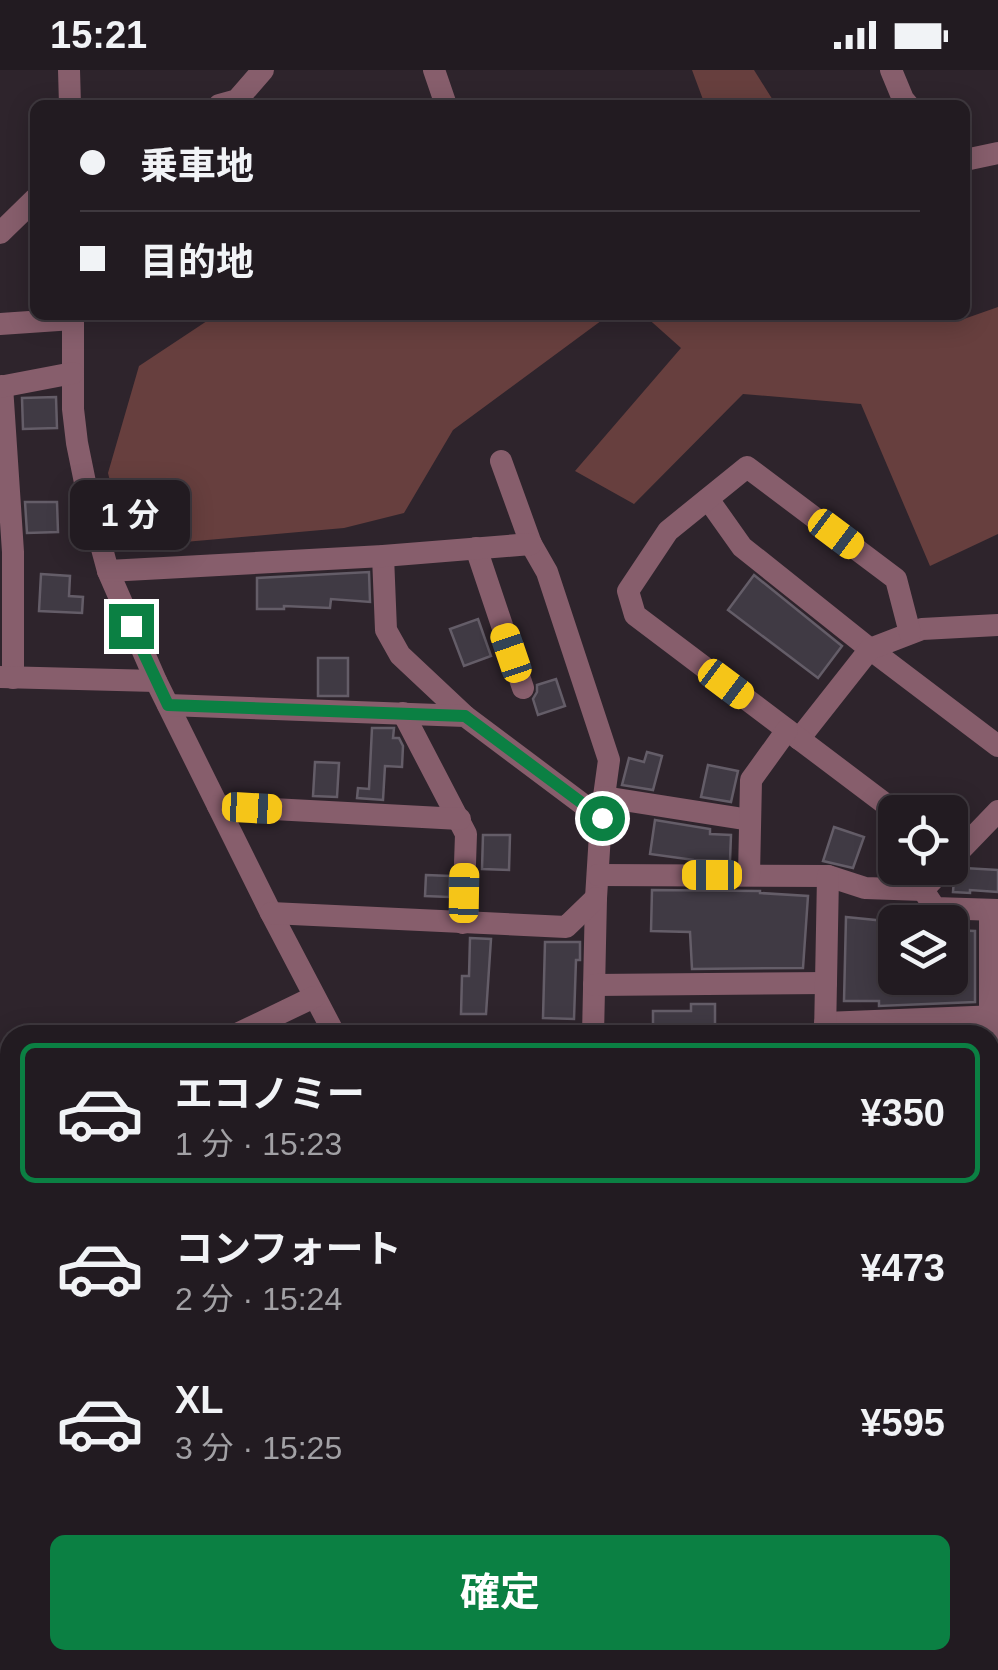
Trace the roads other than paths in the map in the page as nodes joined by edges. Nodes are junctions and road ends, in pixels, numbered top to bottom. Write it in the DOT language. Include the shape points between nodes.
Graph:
graph roads {
  1 [pos="69,70"];
  2 [pos="262,70"];
  3 [pos="434,70"];
  4 [pos="891,70"];
  5 [pos="70,100"];
  6 [pos="236,100"];
  7 [pos="444,100"];
  8 [pos="904,100"];
  9 [pos="998,154"];
  10 [pos="970,159"];
  11 [pos="30,204"];
  12 [pos="0,233"];
  13 [pos="42,320"];
  14 [pos="73,320"];
  15 [pos="0,324"];
  16 [pos="74,372"];
  17 [pos="1,387"];
  18 [pos="501,462"];
  19 [pos="708,499"];
  20 [pos="531,544"];
  21 [pos="476,548"];
  22 [pos="384,556"];
  23 [pos="108,571"];
  24 [pos="998,626"];
  25 [pos="910,633"];
  26 [pos="870,649"];
  27 [pos="7,678"];
  28 [pos="156,681"];
  29 [pos="522,688"];
  30 [pos="168,705"];
  31 [pos="403,713"];
  32 [pos="465,716"];
  33 [pos="793,734"];
  34 [pos="998,746"];
  35 [pos="878,798"];
  36 [pos="218,806"];
  37 [pos="603,807"];
  38 [pos="998,812"];
  39 [pos="460,819"];
  40 [pos="750,820"];
  41 [pos="968,842"];
  42 [pos="750,875"];
  43 [pos="828,876"];
  44 [pos="928,885"];
  45 [pos="597,886"];
  46 [pos="924,890"];
  47 [pos="994,910"];
  48 [pos="271,913"];
  49 [pos="463,923"];
  50 [pos="826,983"];
  51 [pos="594,984"];
  52 [pos="314,997"];
  53 [pos="992,1023"];
  54 [pos="257,1025"];
  55 [pos="329,1025"];
  56 [pos="593,1025"];
  57 [pos="825,1025"];
  58 [pos="936,1025"];
  1 -- 5 [label="street"];
  2 -- 6 [label="street"];
  3 -- 7 [label="street"];
  4 -- 8 [label="street"];
  9 -- 10 [label="street"];
  11 -- 12 [label="street"];
  13 -- 15 [label="street"];
  14 -- 16 [label="street"];
  16 -- 17 [label="street"];
  16 -- 23 [label="street" via="77,444"];
  17 -- 27 [label="street" via="14,552"];
  18 -- 20 [label="street"];
  19 -- 25 [label="street" via="747,467 896,579"];
  19 -- 26 [label="street" via="742,547"];
  19 -- 33 [label="street" via="668,531 628,591 636,616"];
  20 -- 21 [label="street"];
  20 -- 37 [label="street" via="547,572 608,760"];
  21 -- 22 [label="street"];
  21 -- 29 [label="street"];
  22 -- 23 [label="street"];
  22 -- 32 [label="street" via="386,630 400,655"];
  23 -- 28 [label="street"];
  24 -- 25 [label="street"];
  25 -- 26 [label="street"];
  26 -- 33 [label="street"];
  26 -- 34 [label="street"];
  27 -- 28 [label="street"];
  28 -- 30 [label="street"];
  30 -- 31 [label="street"];
  30 -- 36 [label="street"];
  31 -- 32 [label="street"];
  31 -- 39 [label="street"];
  32 -- 37 [label="street"];
  33 -- 35 [label="street"];
  33 -- 40 [label="street" via="751,780"];
  36 -- 39 [label="street"];
  36 -- 48 [label="street"];
  37 -- 40 [label="street"];
  37 -- 45 [label="street"];
  38 -- 41 [label="street"];
  39 -- 49 [label="street" via="466,834"];
  40 -- 42 [label="street"];
  42 -- 43 [label="street"];
  42 -- 45 [label="street"];
  43 -- 46 [label="street" via="866,888"];
  43 -- 50 [label="street"];
  44 -- 46 [label="street"];
  45 -- 49 [label="street" via="566,927"];
  45 -- 51 [label="street"];
  46 -- 47 [label="street" via="935,908"];
  47 -- 53 [label="street"];
  48 -- 49 [label="street"];
  48 -- 52 [label="street"];
  50 -- 51 [label="street"];
  50 -- 57 [label="street"];
  51 -- 56 [label="street"];
  52 -- 54 [label="street"];
  52 -- 55 [label="street"];
  53 -- 58 [label="street"];
}
